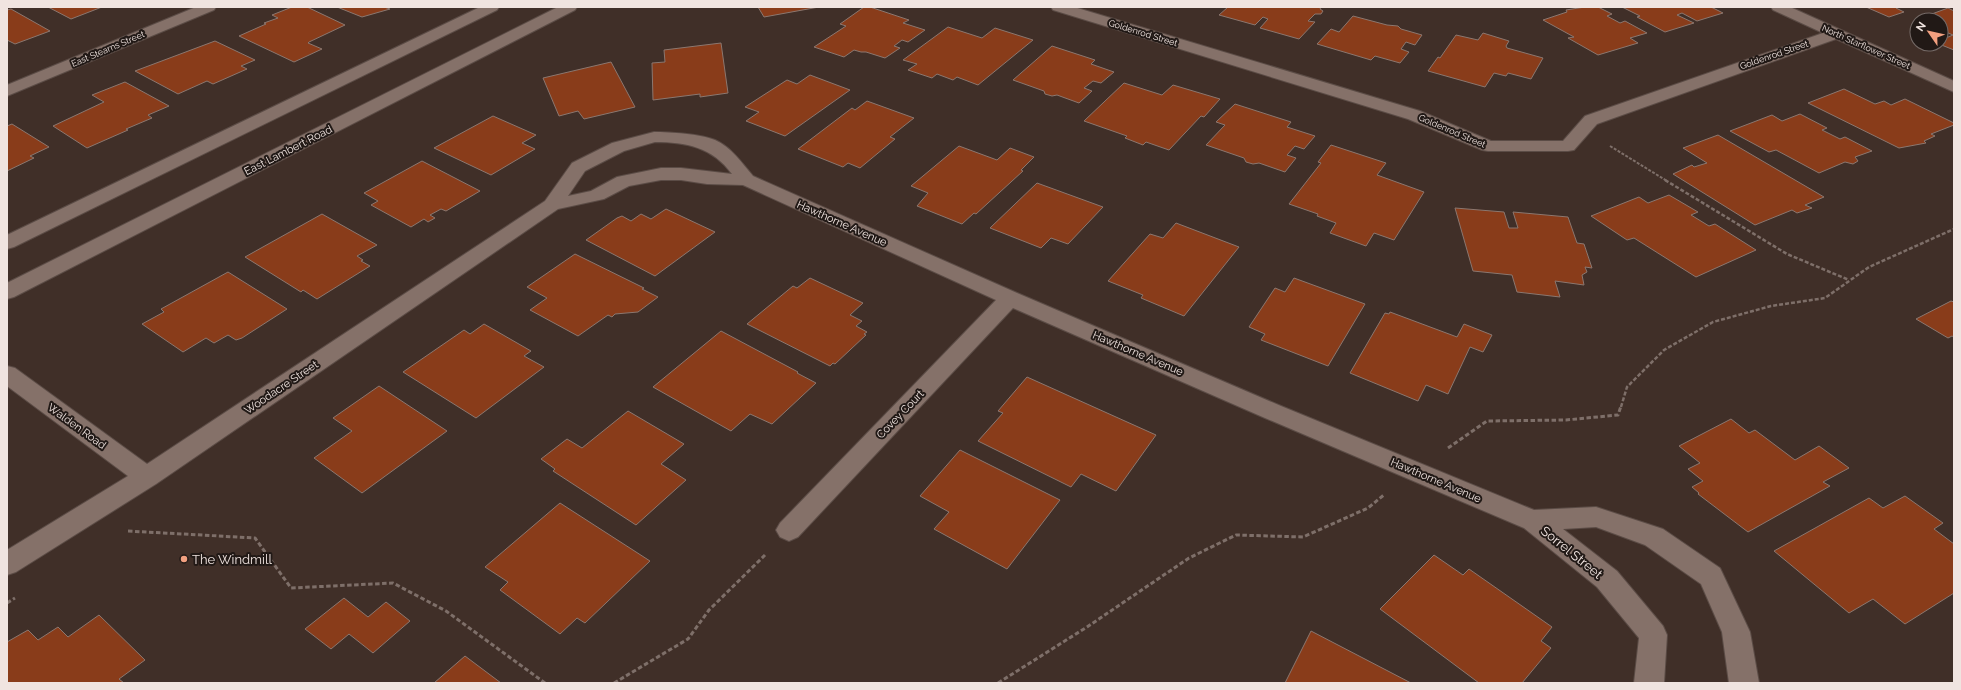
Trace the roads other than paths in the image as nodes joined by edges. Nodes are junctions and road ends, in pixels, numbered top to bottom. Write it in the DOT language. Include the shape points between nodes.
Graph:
graph roads {
  1 [pos="209,7"];
  2 [pos="492,7"];
  3 [pos="570,7"];
  4 [pos="1058,7"];
  5 [pos="1778,7"];
  6 [pos="1835,34"];
  7 [pos="1954,87"];
  8 [pos="7,91"];
  9 [pos="654,137"];
  10 [pos="661,174"];
  11 [pos="746,180"];
  12 [pos="552,205"];
  13 [pos="7,243"];
  14 [pos="7,292"];
  15 [pos="1010,298"];
  16 [pos="7,374"];
  17 [pos="147,477"];
  18 [pos="1533,521"];
  19 [pos="789,530"];
  20 [pos="7,564"];
  21 [pos="1648,683"];
  22 [pos="1744,683"];
  1 -- 8 [label="street, East Stearns Street"];
  2 -- 13 [label="street"];
  3 -- 14 [label="street, East Lambert Road"];
  4 -- 6 [label="street, Goldenrod Street" via="1414,115 1488,146 1568,146 1591,120"];
  5 -- 6 [label="street, North Starflower Street"];
  6 -- 7 [label="street, North Starflower Street"];
  9 -- 11 [label="street, Hawthorne Avenue" via="709,144 732,161"];
  9 -- 12 [label="street, Woodacre Street" via="618,147 578,167"];
  10 -- 11 [label="street, Hawthorne Avenue"];
  10 -- 12 [label="street, Woodacre Street" via="624,181 597,195"];
  11 -- 15 [label="street, Hawthorne Avenue"];
  12 -- 17 [label="street, Woodacre Street"];
  15 -- 18 [label="street, Hawthorne Avenue"];
  15 -- 19 [label="street, Covey Court"];
  16 -- 17 [label="street, Walden Road"];
  17 -- 20 [label="street, Woodacre Street"];
  18 -- 21 [label="street, Sorrel Street" via="1607,579 1653,635"];
  18 -- 22 [label="street, Sorrel Street" via="1596,517 1654,537 1711,576 1736,632"];
}
